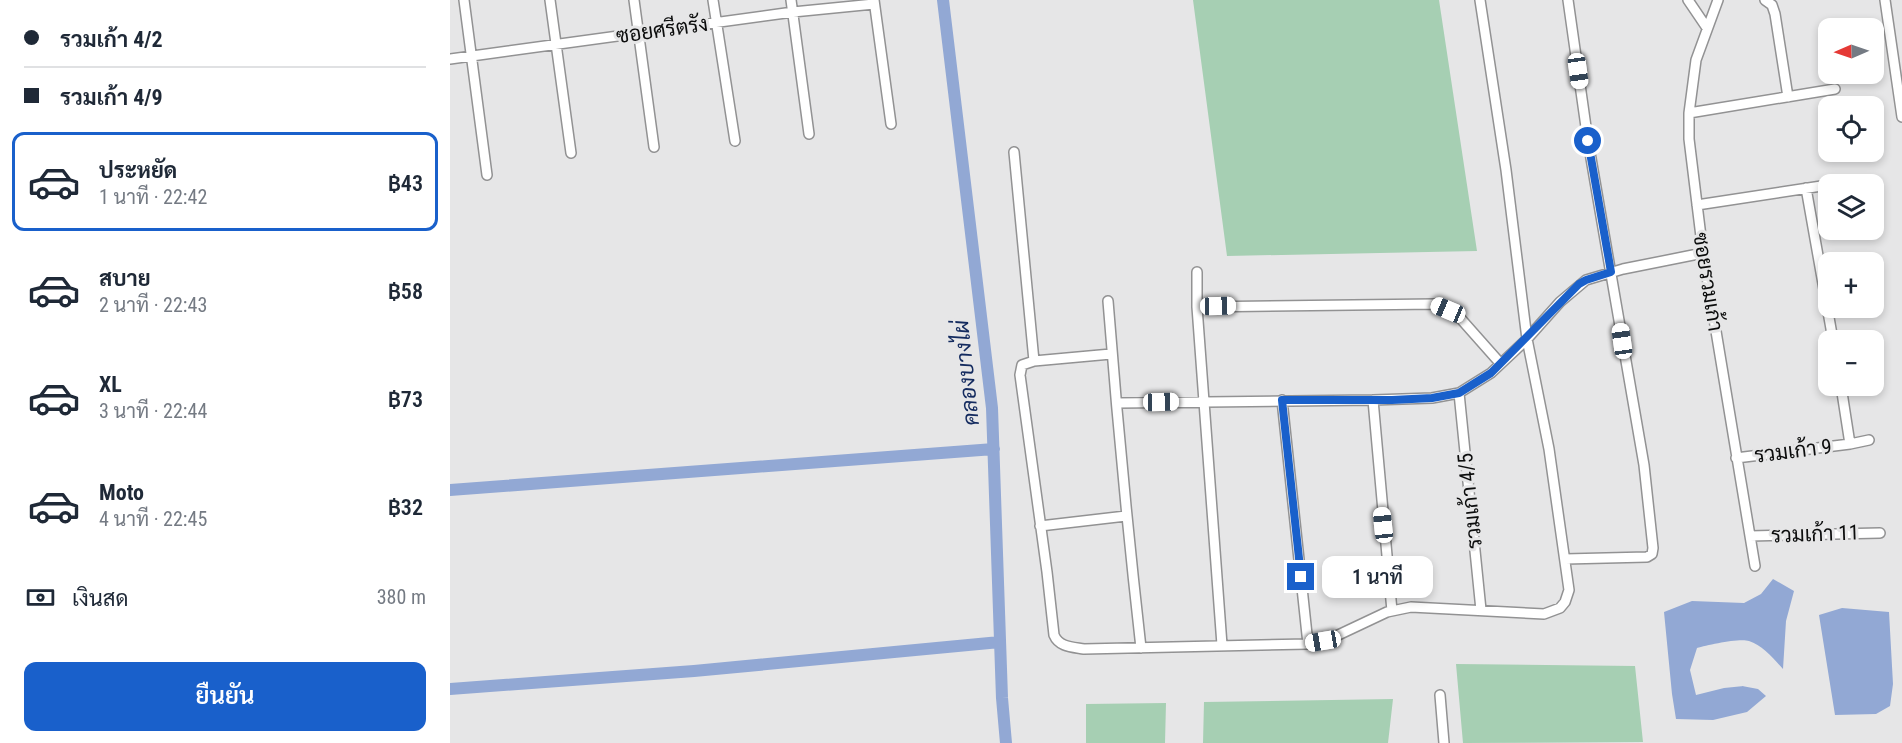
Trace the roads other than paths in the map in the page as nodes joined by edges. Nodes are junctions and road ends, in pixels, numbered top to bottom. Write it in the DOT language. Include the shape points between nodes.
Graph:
graph roads {
  1 [pos="464,0"];
  2 [pos="550,0"];
  3 [pos="634,0"];
  4 [pos="713,0"];
  5 [pos="791,0"];
  6 [pos="1480,0"];
  7 [pos="1568,0"];
  8 [pos="1688,0"];
  9 [pos="1718,0"];
  10 [pos="1765,0"];
  11 [pos="1885,0"];
  12 [pos="874,2"];
  13 [pos="793,12"];
  14 [pos="716,22"];
  15 [pos="1707,28"];
  16 [pos="638,33"];
  17 [pos="555,45"];
  18 [pos="471,57"];
  19 [pos="450,59"];
  20 [pos="1835,89"];
  21 [pos="1788,97"];
  22 [pos="1689,113"];
  23 [pos="1902,117"];
  24 [pos="891,124"];
  25 [pos="809,134"];
  26 [pos="735,141"];
  27 [pos="654,147"];
  28 [pos="1014,152"];
  29 [pos="571,153"];
  30 [pos="487,175"];
  31 [pos="1818,186"];
  32 [pos="1806,188"];
  33 [pos="1696,205"];
  34 [pos="1703,253"];
  35 [pos="1197,272"];
  36 [pos="1611,272"];
  37 [pos="1108,301"];
  38 [pos="1197,307"];
  39 [pos="1831,330"];
  40 [pos="1527,339"];
  41 [pos="1111,354"];
  42 [pos="1034,361"];
  43 [pos="1500,363"];
  44 [pos="1459,393"];
  45 [pos="1843,396"];
  46 [pos="1282,400"];
  47 [pos="1373,400"];
  48 [pos="1203,401"];
  49 [pos="1118,404"];
  50 [pos="1869,440"];
  51 [pos="1850,444"];
  52 [pos="1736,458"];
  53 [pos="1126,516"];
  54 [pos="1040,526"];
  55 [pos="1880,533"];
  56 [pos="1750,536"];
  57 [pos="1565,558"];
  58 [pos="1755,566"];
  59 [pos="1481,609"];
  60 [pos="1392,611"];
  61 [pos="1308,644"];
  62 [pos="1222,645"];
  63 [pos="1141,648"];
  64 [pos="1440,695"];
  65 [pos="1444,743"];
  1 -- 18 [label="street"];
  2 -- 17 [label="street"];
  3 -- 16 [label="street"];
  4 -- 14 [label="street"];
  5 -- 13 [label="street"];
  6 -- 40 [label="street"];
  7 -- 36 [label="street"];
  8 -- 15 [label="street"];
  9 -- 15 [label="street, ซอยรวมเก้า"];
  10 -- 21 [label="street" via="1775,14"];
  11 -- 23 [label="street"];
  12 -- 13 [label="street, ซอยศรีตรัง"];
  12 -- 24 [label="street"];
  13 -- 14 [label="street, ซอยศรีตรัง"];
  13 -- 25 [label="street"];
  14 -- 16 [label="street, ซอยศรีตรัง"];
  14 -- 26 [label="street"];
  15 -- 22 [label="street, ซอยรวมเก้า" via="1696,60"];
  16 -- 17 [label="street, ซอยศรีตรัง"];
  16 -- 27 [label="street"];
  17 -- 18 [label="street, ซอยศรีตรัง"];
  17 -- 29 [label="street"];
  18 -- 19 [label="street, ซอยศรีตรัง"];
  18 -- 30 [label="street"];
  20 -- 21 [label="street"];
  21 -- 22 [label="street"];
  22 -- 33 [label="street, ซอยรวมเก้า"];
  28 -- 42 [label="street"];
  31 -- 32 [label="street"];
  32 -- 33 [label="street"];
  32 -- 39 [label="street"];
  33 -- 34 [label="street, ซอยรวมเก้า"];
  34 -- 36 [label="street"];
  34 -- 52 [label="street, ซอยรวมเก้า"];
  35 -- 38 [label="street"];
  36 -- 40 [label="street" via="1579,284"];
  36 -- 57 [label="street" via="1644,465 1653,548 1647,557"];
  37 -- 41 [label="street"];
  38 -- 43 [label="street" via="1435,304 1461,319"];
  38 -- 48 [label="street"];
  40 -- 43 [label="street"];
  40 -- 57 [label="street" via="1550,449"];
  41 -- 42 [label="street"];
  41 -- 49 [label="street"];
  42 -- 54 [label="street" via="1022,365 1020,375"];
  43 -- 44 [label="street"];
  44 -- 47 [label="street"];
  44 -- 59 [label="street, รวมเก้า 4/5"];
  45 -- 51 [label="street, รวมเก้า 9"];
  46 -- 47 [label="street"];
  46 -- 48 [label="street"];
  46 -- 61 [label="street"];
  47 -- 60 [label="street"];
  48 -- 49 [label="street"];
  48 -- 62 [label="street"];
  49 -- 53 [label="street"];
  50 -- 51 [label="street, รวมเก้า 9"];
  51 -- 52 [label="street, รวมเก้า 9"];
  52 -- 56 [label="street, ซอยรวมเก้า"];
  53 -- 54 [label="street"];
  53 -- 63 [label="street"];
  54 -- 63 [label="street" via="1056,642 1084,649"];
  55 -- 56 [label="street, รวมเก้า 11"];
  56 -- 58 [label="street, ซอยรวมเก้า"];
  57 -- 59 [label="street" via="1569,590 1565,602 1554,611 1544,614"];
  59 -- 60 [label="street" via="1411,607"];
  60 -- 61 [label="street"];
  61 -- 62 [label="street"];
  62 -- 63 [label="street"];
  64 -- 65 [label="street"];
}
